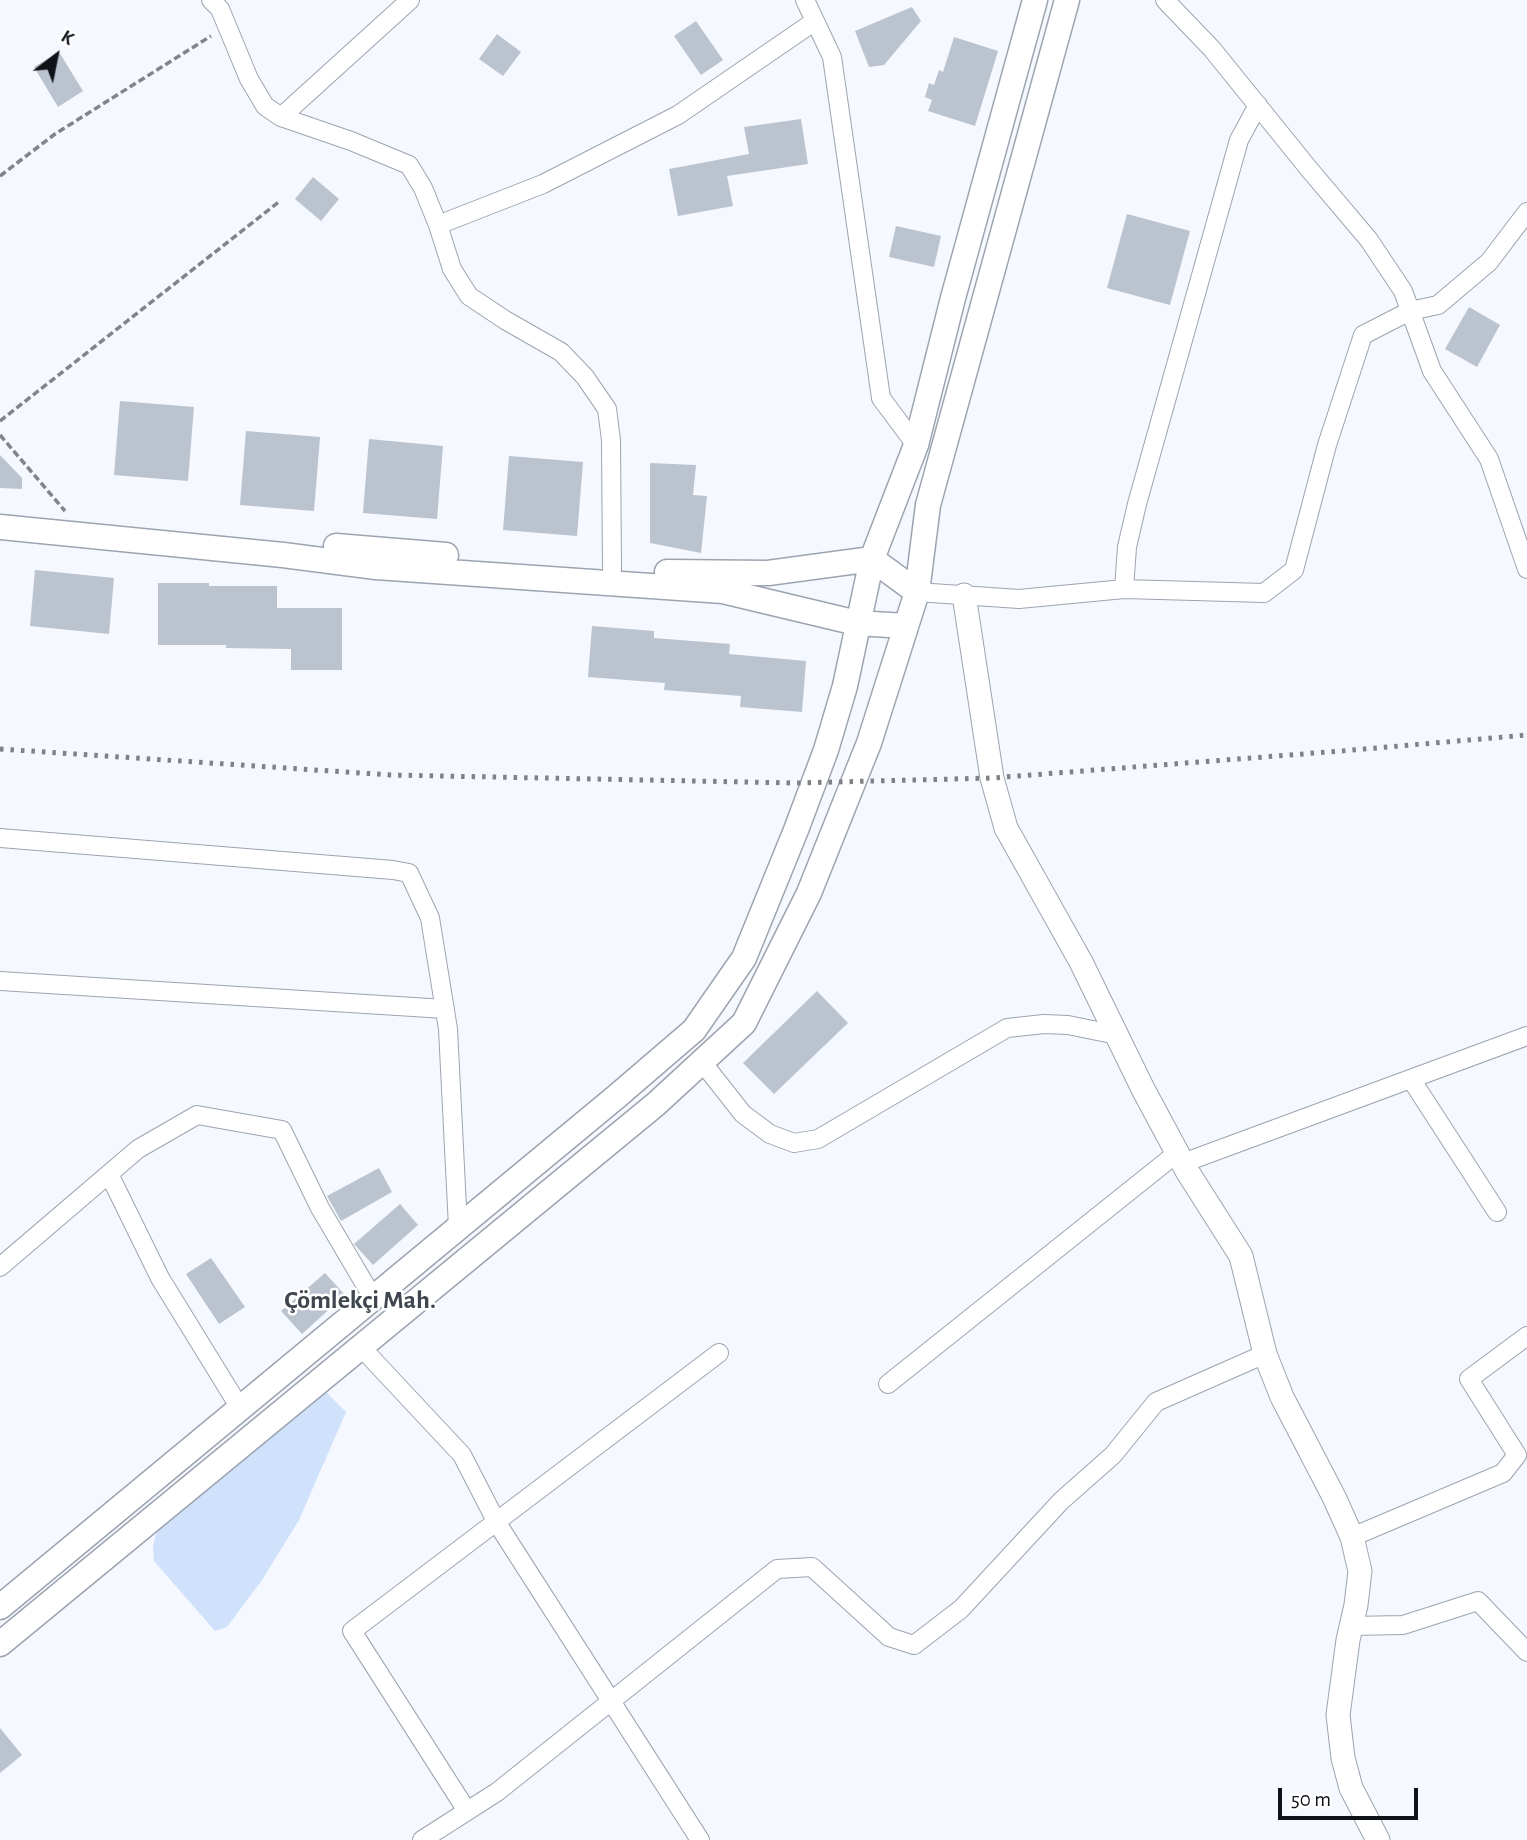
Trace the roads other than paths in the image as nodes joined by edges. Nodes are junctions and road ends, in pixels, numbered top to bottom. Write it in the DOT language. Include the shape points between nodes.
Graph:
graph roads {
  1 [pos="211,0"];
  2 [pos="410,0"];
  3 [pos="805,0"];
  4 [pos="1035,0"];
  5 [pos="1067,0"];
  6 [pos="1164,0"];
  7 [pos="815,21"];
  8 [pos="1258,105"];
  9 [pos="281,117"];
  10 [pos="1527,212"];
  11 [pos="438,225"];
  12 [pos="1410,311"];
  13 [pos="916,445"];
  14 [pos="0,527"];
  15 [pos="284,555"];
  16 [pos="872,559"];
  17 [pos="612,569"];
  18 [pos="1527,569"];
  19 [pos="1124,589"];
  20 [pos="917,592"];
  21 [pos="964,595"];
  22 [pos="857,624"];
  23 [pos="906,626"];
  24 [pos="0,838"];
  25 [pos="0,981"];
  26 [pos="445,1009"];
  27 [pos="1117,1035"];
  28 [pos="1527,1036"];
  29 [pos="702,1062"];
  30 [pos="1411,1079"];
  31 [pos="1180,1158"];
  32 [pos="109,1174"];
  33 [pos="1497,1212"];
  34 [pos="458,1227"];
  35 [pos="0,1267"];
  36 [pos="373,1298"];
  37 [pos="1527,1336"];
  38 [pos="360,1347"];
  39 [pos="719,1353"];
  40 [pos="1265,1354"];
  41 [pos="888,1384"];
  42 [pos="240,1408"];
  43 [pos="497,1523"];
  44 [pos="1352,1537"];
  45 [pos="0,1607"];
  46 [pos="1351,1626"];
  47 [pos="0,1644"];
  48 [pos="1527,1652"];
  49 [pos="611,1701"];
  50 [pos="467,1811"];
  51 [pos="422,1840"];
  52 [pos="700,1840"];
  53 [pos="1378,1840"];
  1 -- 9 [label="street" via="220,9 265,106"];
  2 -- 9 [label="street"];
  3 -- 7 [label="street"];
  4 -- 13 [label="main road"];
  5 -- 20 [label="main road" via="928,505"];
  6 -- 8 [label="street"];
  7 -- 11 [label="street" via="678,116 543,184"];
  7 -- 13 [label="street" via="832,57 881,398"];
  8 -- 12 [label="street" via="1369,240 1403,291"];
  8 -- 19 [label="street" via="1239,140 1137,504"];
  9 -- 11 [label="street" via="409,165"];
  10 -- 12 [label="street" via="1489,262 1438,305"];
  11 -- 17 [label="street" via="452,269 468,296 561,352 607,409"];
  12 -- 18 [label="street" via="1432,371 1489,459"];
  12 -- 19 [label="street" via="1363,335 1326,445 1294,570 1264,593"];
  13 -- 16 [label="main road"];
  14 -- 15 [label="main road"];
  15 -- 17 [label="main road" via="330,546"];
  15 -- 22 [label="main road" via="376,567 723,591"];
  16 -- 17 [label="main road" via="768,573"];
  16 -- 20 [label="main road"];
  16 -- 22 [label="main road"];
  19 -- 21 [label="street" via="1019,599"];
  20 -- 21 [label="street"];
  20 -- 23 [label="main road"];
  21 -- 27 [label="street" via="992,778 1006,828"];
  22 -- 23 [label="main road"];
  22 -- 34 [label="main road" via="826,750 744,958 694,1030"];
  23 -- 29 [label="main road" via="869,743 809,893 744,1023"];
  24 -- 26 [label="street" via="408,873 430,918"];
  25 -- 26 [label="street"];
  26 -- 34 [label="street"];
  27 -- 29 [label="street" via="1068,1025 1007,1028 818,1139 794,1143 770,1134 743,1114"];
  27 -- 31 [label="street"];
  28 -- 30 [label="street"];
  29 -- 38 [label="main road"];
  30 -- 31 [label="street"];
  30 -- 33 [label="street"];
  31 -- 40 [label="street" via="1241,1256"];
  31 -- 41 [label="street"];
  32 -- 35 [label="street"];
  32 -- 36 [label="street" via="138,1149 197,1115 282,1130 320,1208"];
  32 -- 42 [label="street" via="160,1278"];
  34 -- 36 [label="main road"];
  36 -- 42 [label="main road"];
  37 -- 44 [label="street" via="1469,1379 1517,1455 1503,1473"];
  38 -- 43 [label="street" via="462,1455"];
  38 -- 47 [label="main road"];
  39 -- 43 [label="street"];
  40 -- 44 [label="street"];
  40 -- 49 [label="street" via="1156,1402 1113,1455 1061,1501 961,1609 914,1645 889,1637 812,1567 777,1569"];
  42 -- 45 [label="main road"];
  43 -- 49 [label="street"];
  43 -- 50 [label="street" via="352,1631"];
  44 -- 46 [label="street" via="1360,1571"];
  46 -- 48 [label="street" via="1403,1625 1478,1601"];
  46 -- 53 [label="street" via="1338,1715 1343,1758 1351,1788"];
  49 -- 50 [label="street"];
  49 -- 52 [label="street"];
  50 -- 51 [label="street"];
}
